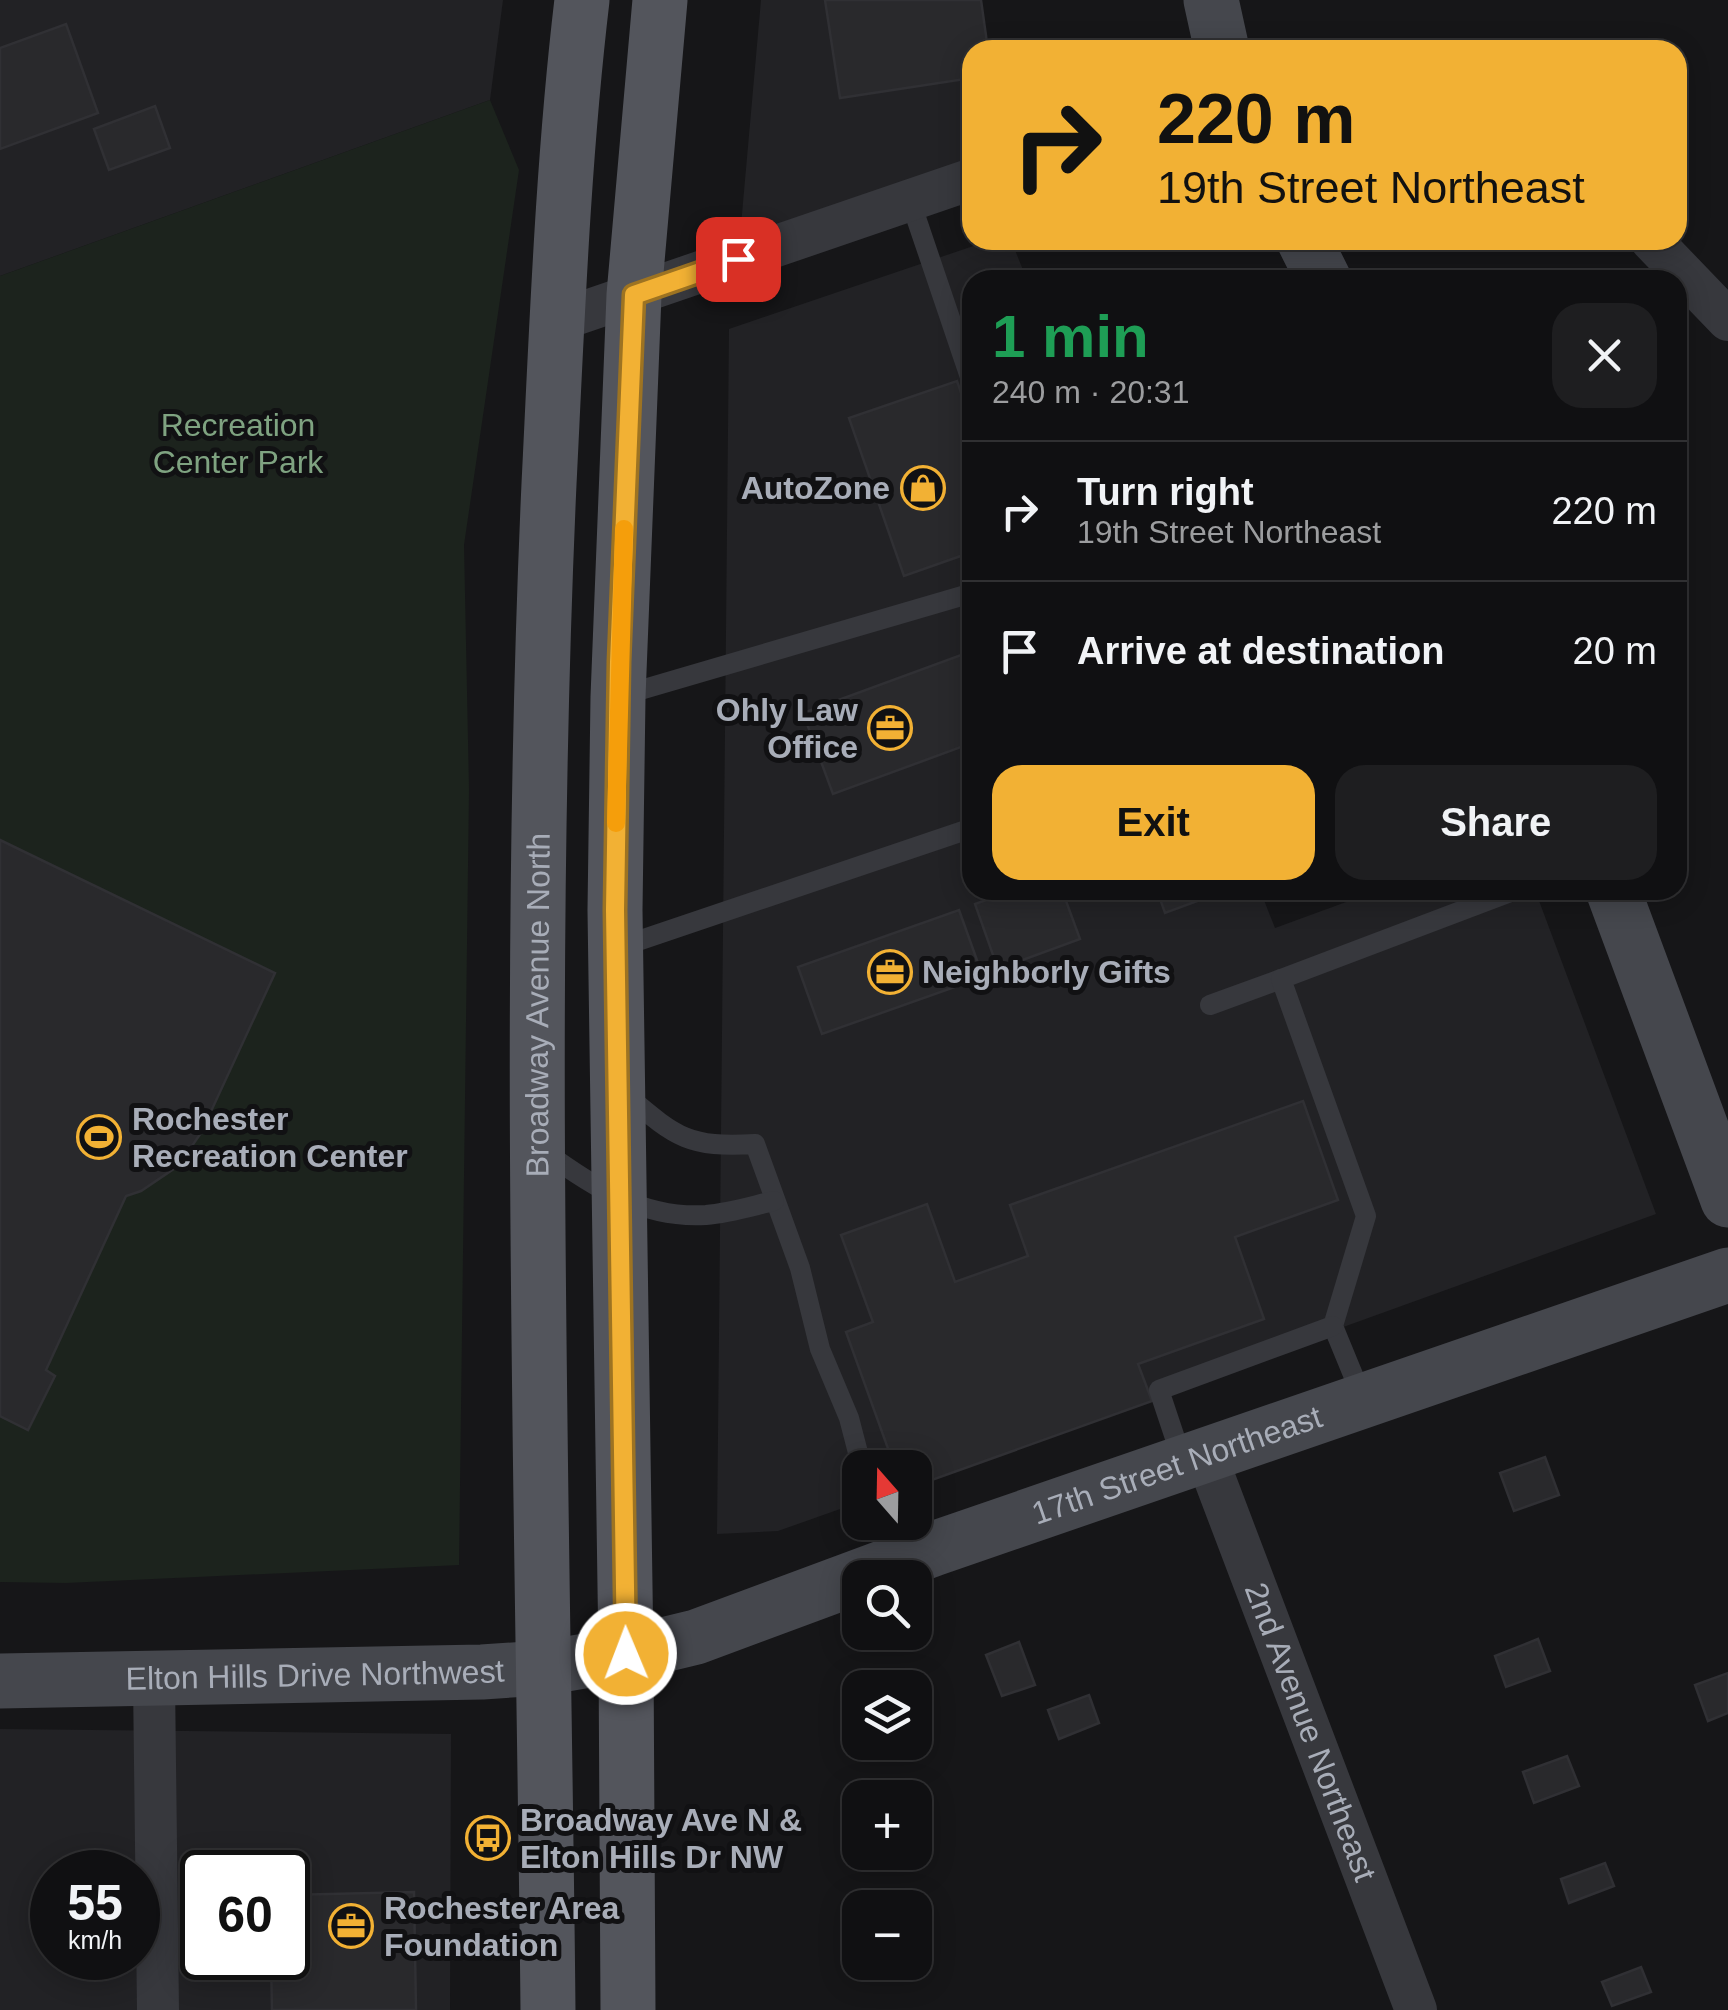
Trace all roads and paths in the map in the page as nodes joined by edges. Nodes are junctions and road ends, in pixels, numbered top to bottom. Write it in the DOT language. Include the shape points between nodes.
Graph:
graph roads {
  1 [pos="582,0"];
  2 [pos="660,0"];
  3 [pos="1211,0"];
  4 [pos="1220,40"];
  5 [pos="962,182"];
  6 [pos="910,200"];
  7 [pos="1661,250"];
  8 [pos="1680,270"];
  9 [pos="1687,277"];
  10 [pos="634,295"];
  11 [pos="1728,320"];
  12 [pos="557,321"];
  13 [pos="962,353"];
  14 [pos="962,596"];
  15 [pos="618,697"];
  16 [pos="962,831"];
  17 [pos="1490,900"];
  18 [pos="1616,900"];
  19 [pos="616,948"];
  20 [pos="1282,979"];
  21 [pos="1210,1004"];
  22 [pos="617,1088"];
  23 [pos="539,1147"];
  24 [pos="618,1199"];
  25 [pos="1728,1200"];
  26 [pos="774,1201"];
  27 [pos="1728,1274"];
  28 [pos="1333,1326"];
  29 [pos="1364,1401"];
  30 [pos="858,1450"];
  31 [pos="1195,1460"];
  32 [pos="885,1543"];
  33 [pos="626,1654"];
  34 [pos="543,1668"];
  35 [pos="154,1680"];
  36 [pos="0,1681"];
  37 [pos="158,2010"];
  38 [pos="548,2010"];
  39 [pos="628,2010"];
  40 [pos="1416,2010"];
  1 -- 12 [label="main road, Broadway Avenue North"];
  2 -- 10 [label="main road"];
  3 -- 4 [label="street"];
  5 -- 6 [label="street"];
  6 -- 10 [label="street"];
  6 -- 13 [label="lane"];
  7 -- 8 [label="street"];
  9 -- 11 [label="street"];
  10 -- 12 [label="street"];
  10 -- 15 [label="main road"];
  12 -- 23 [label="main road, Broadway Avenue North" via="542,660"];
  14 -- 15 [label="lane"];
  15 -- 19 [label="main road"];
  16 -- 19 [label="lane"];
  17 -- 20 [label="lane"];
  18 -- 25 [label="street"];
  19 -- 22 [label="main road"];
  20 -- 21 [label="lane"];
  20 -- 28 [label="lane" via="1366,1216"];
  22 -- 24 [label="main road"];
  22 -- 26 [label="lane" via="684,1138 710,1146 755,1144"];
  23 -- 24 [label="lane"];
  23 -- 34 [label="main road, Broadway Avenue North"];
  24 -- 26 [label="lane" via="673,1215"];
  24 -- 33 [label="main road"];
  26 -- 30 [label="lane"];
  27 -- 29 [label="street, 17th Street Northeast"];
  28 -- 29 [label="lane"];
  28 -- 31 [label="lane" via="1159,1390"];
  29 -- 31 [label="street, 17th Street Northeast"];
  31 -- 32 [label="street, 17th Street Northeast"];
  31 -- 40 [label="street, 2nd Avenue Northeast"];
  32 -- 33 [label="street, 17th Street Northeast" via="696,1637"];
  33 -- 34 [label="street, Elton Hills Drive Northwest"];
  33 -- 39 [label="main road"];
  34 -- 35 [label="street, Elton Hills Drive Northwest"];
  34 -- 38 [label="main road, Broadway Avenue North"];
  35 -- 36 [label="street, Elton Hills Drive Northwest"];
  35 -- 37 [label="street"];
}
